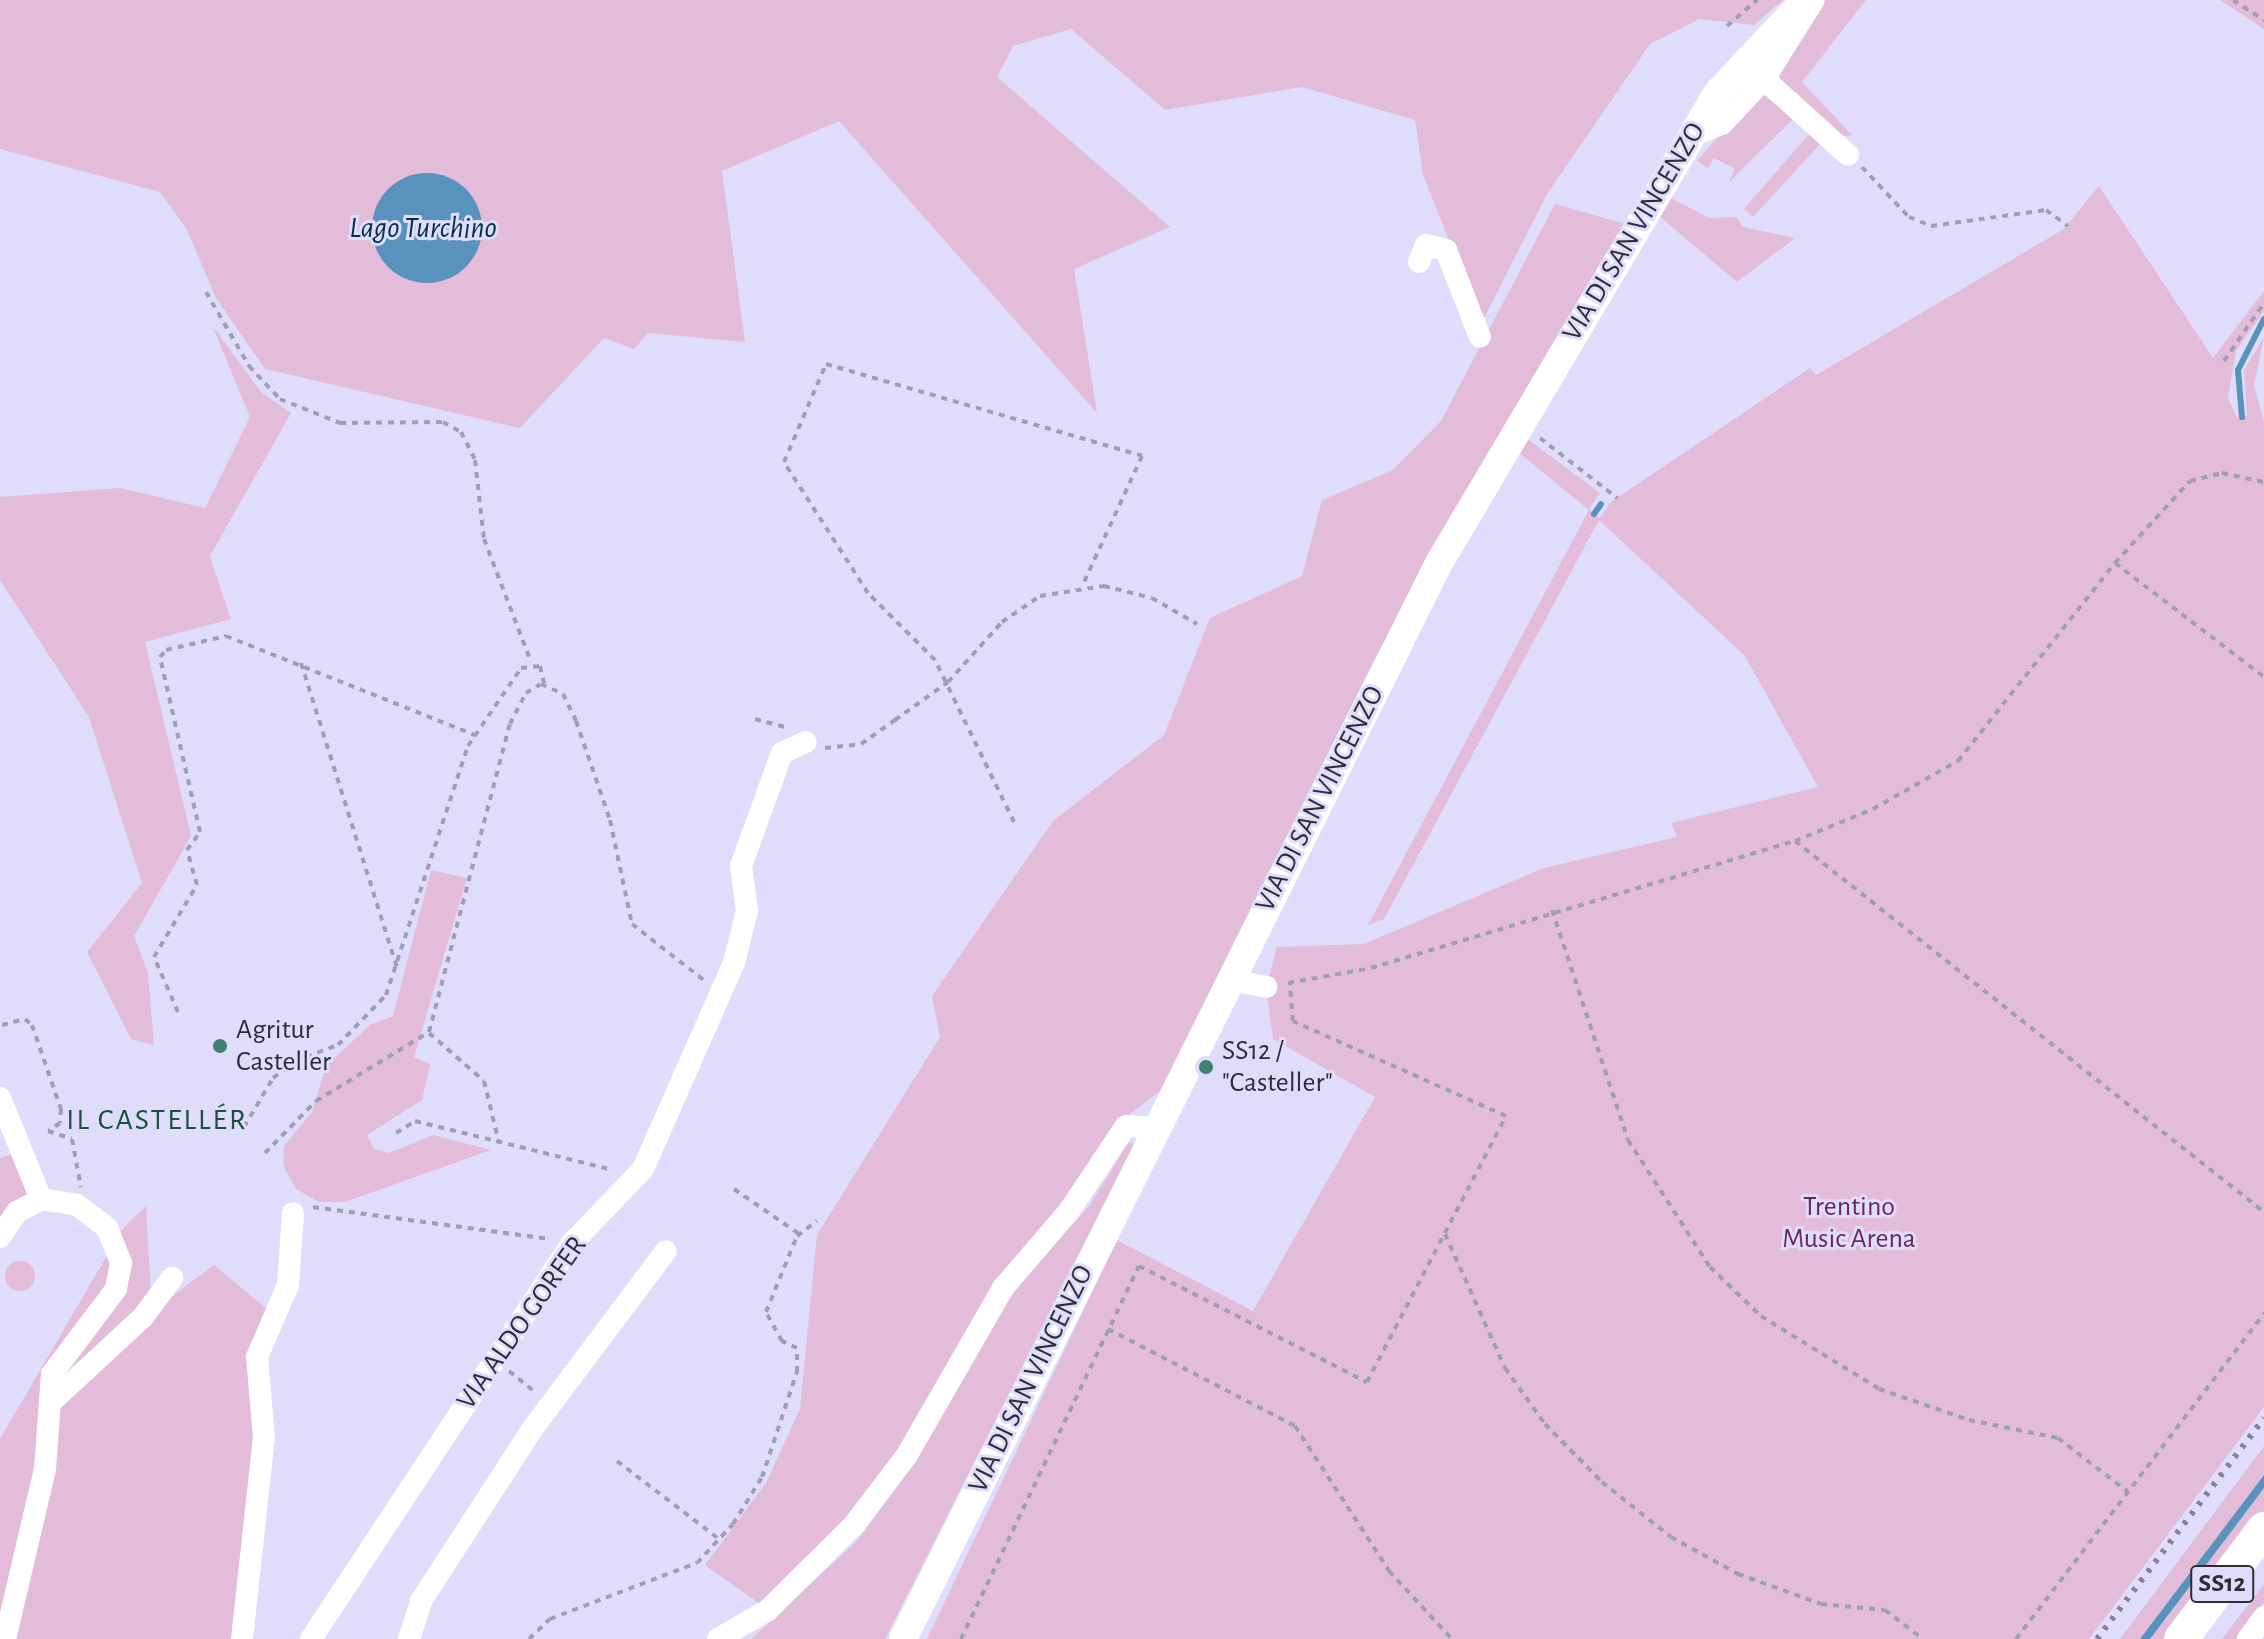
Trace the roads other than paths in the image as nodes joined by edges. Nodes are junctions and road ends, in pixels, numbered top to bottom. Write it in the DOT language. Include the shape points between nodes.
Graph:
graph roads {
  1 [pos="1805,0"];
  2 [pos="1814,0"];
  3 [pos="1764,79"];
  4 [pos="1689,137"];
  5 [pos="1848,155"];
  6 [pos="1419,262"];
  7 [pos="1480,337"];
  8 [pos="806,742"];
  9 [pos="1228,980"];
  10 [pos="1266,987"];
  11 [pos="0,1098"];
  12 [pos="1156,1128"];
  13 [pos="41,1199"];
  14 [pos="298,1207"];
  15 [pos="0,1237"];
  16 [pos="666,1251"];
  17 [pos="172,1278"];
  18 [pos="50,1403"];
  19 [pos="2264,1529"];
  20 [pos="2264,1567"];
  21 [pos="2264,1617"];
  22 [pos="5,1639"];
  23 [pos="242,1639"];
  24 [pos="311,1639"];
  25 [pos="409,1639"];
  26 [pos="718,1639"];
  27 [pos="903,1639"];
  28 [pos="2181,1639"];
  29 [pos="2210,1639"];
  30 [pos="2248,1639"];
  1 -- 4 [label="main road, VIA DI SAN VINCENZO" via="1739,63"];
  2 -- 3 [label="street"];
  3 -- 4 [label="street" via="1722,124"];
  3 -- 5 [label="street"];
  4 -- 9 [label="main road, VIA DI SAN VINCENZO" via="1439,563"];
  6 -- 7 [label="street" via="1426,245 1446,250"];
  8 -- 24 [label="street, VIA ALDO GORFER" via="782,753 741,866 747,911 722,992 643,1169 573,1242"];
  9 -- 10 [label="street"];
  9 -- 12 [label="main road, VIA DI SAN VINCENZO"];
  11 -- 13 [label="street"];
  12 -- 26 [label="street" via="1126,1126 1069,1211 1003,1288 907,1455 854,1525 768,1610"];
  12 -- 27 [label="main road, VIA DI SAN VINCENZO"];
  13 -- 15 [label="street" via="17,1212"];
  13 -- 18 [label="street" via="77,1205 107,1228 121,1263 116,1289 52,1374"];
  14 -- 23 [label="street" via="288,1285 257,1357 264,1438"];
  16 -- 25 [label="street" via="550,1405 421,1601"];
  17 -- 18 [label="street" via="143,1317"];
  18 -- 22 [label="street" via="45,1469"];
  19 -- 28 [label="highway, SS12"];
  20 -- 29 [label="highway, SS12"];
  21 -- 30 [label="street"];
}
